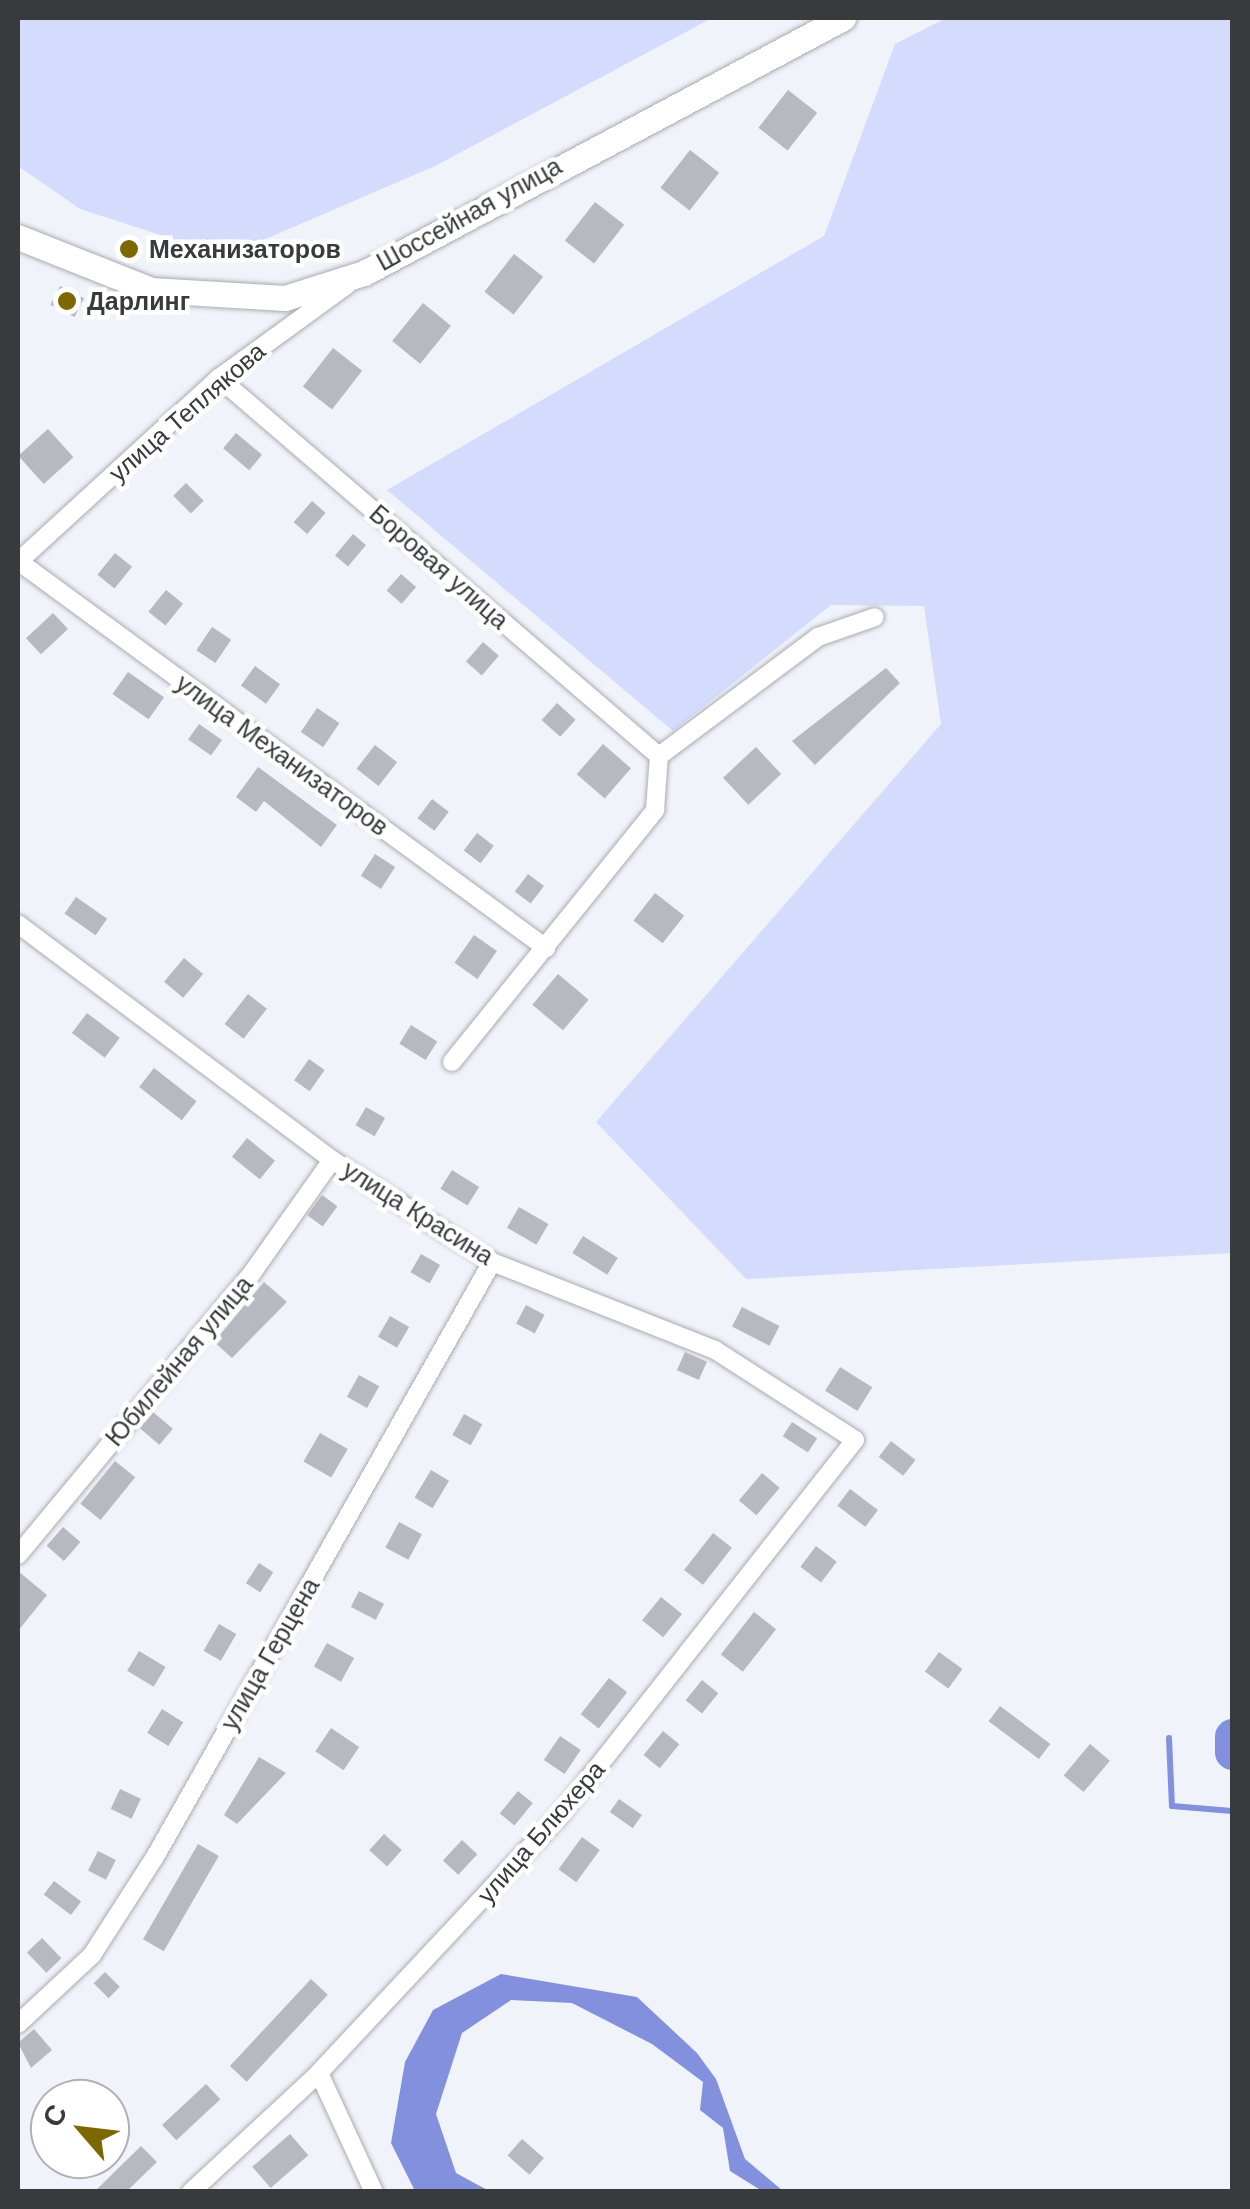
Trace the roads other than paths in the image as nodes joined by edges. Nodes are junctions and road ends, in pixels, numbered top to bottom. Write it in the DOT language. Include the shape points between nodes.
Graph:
graph roads {
  1 [pos="842,18"];
  2 [pos="18,237"];
  3 [pos="364,273"];
  4 [pos="219,378"];
  5 [pos="18,561"];
  6 [pos="875,618"];
  7 [pos="659,756"];
  8 [pos="18,924"];
  9 [pos="546,948"];
  10 [pos="452,1062"];
  11 [pos="332,1160"];
  12 [pos="492,1262"];
  13 [pos="855,1440"];
  14 [pos="18,1555"];
  15 [pos="18,2024"];
  16 [pos="319,2073"];
  17 [pos="191,2192"];
  18 [pos="374,2192"];
  1 -- 3 [label="main road, Шоссейная улица"];
  2 -- 3 [label="main road, Шоссейная улица" via="151,290 211,299 285,298"];
  3 -- 4 [label="street, улица Теплякова"];
  4 -- 5 [label="street, улица Теплякова"];
  4 -- 7 [label="street, Боровая улица"];
  5 -- 9 [label="street, улица Механизаторов"];
  6 -- 7 [label="street" via="818,637"];
  7 -- 9 [label="street" via="655,810"];
  8 -- 11 [label="street, улица Красина"];
  9 -- 10 [label="street"];
  11 -- 12 [label="street, улица Красина"];
  11 -- 14 [label="street, Юбилейная улица" via="252,1273"];
  12 -- 13 [label="street, улица Красина" via="715,1350"];
  12 -- 15 [label="street, улица Герцена" via="155,1857 92,1955"];
  13 -- 16 [label="street, улица Блюхера" via="562,1813"];
  16 -- 17 [label="street, улица Блюхера"];
  16 -- 18 [label="street"];
}
